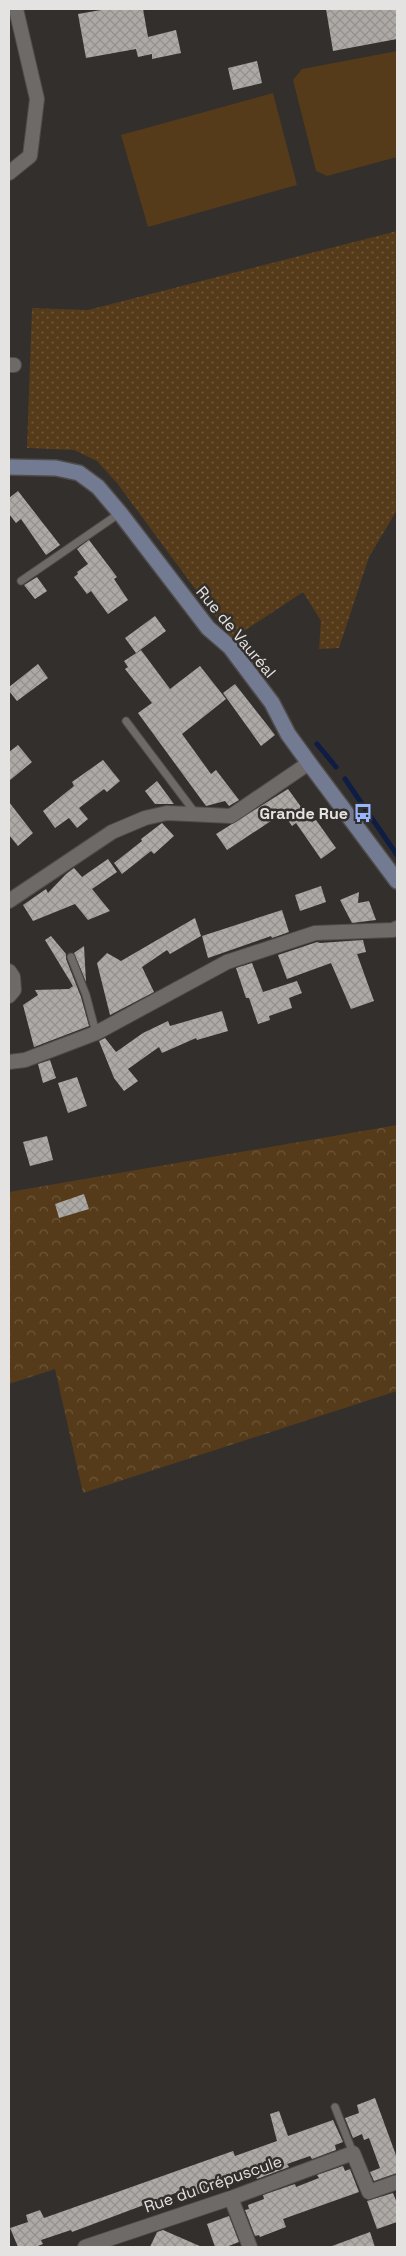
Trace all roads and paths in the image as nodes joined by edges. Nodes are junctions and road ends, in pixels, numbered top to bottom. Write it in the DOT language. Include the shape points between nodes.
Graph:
graph roads {
  1 [pos="16,9"];
  2 [pos="9,173"];
  3 [pos="9,467"];
  4 [pos="120,513"];
  5 [pos="21,581"];
  6 [pos="126,721"];
  7 [pos="308,763"];
  8 [pos="196,814"];
  9 [pos="397,881"];
  10 [pos="9,901"];
  11 [pos="397,928"];
  12 [pos="72,958"];
  13 [pos="9,971"];
  14 [pos="9,996"];
  15 [pos="96,1033"];
  16 [pos="9,1062"];
  17 [pos="335,2106"];
  18 [pos="353,2153"];
  19 [pos="397,2182"];
  20 [pos="231,2198"];
  21 [pos="85,2247"];
  22 [pos="250,2247"];
  1 -- 2 [label="street" via="37,99 30,156"];
  3 -- 4 [label="main road, Rue de Vauréal" via="79,472 98,487"];
  4 -- 5 [label="lane"];
  4 -- 7 [label="main road, Rue de Vauréal" via="208,628 235,653 272,704"];
  6 -- 8 [label="lane"];
  7 -- 8 [label="street" via="231,816"];
  7 -- 9 [label="main road, Rue de Vauréal"];
  8 -- 10 [label="street" via="167,813 112,832"];
  11 -- 15 [label="street" via="315,934 227,962"];
  12 -- 15 [label="lane"];
  13 -- 14 [label="street" via="14,990"];
  15 -- 16 [label="street" via="25,1060"];
  17 -- 18 [label="lane"];
  18 -- 19 [label="street" via="369,2192"];
  18 -- 20 [label="street, Rue du Crépuscule"];
  20 -- 21 [label="street, Rue du Crépuscule"];
  20 -- 22 [label="street"];
}
